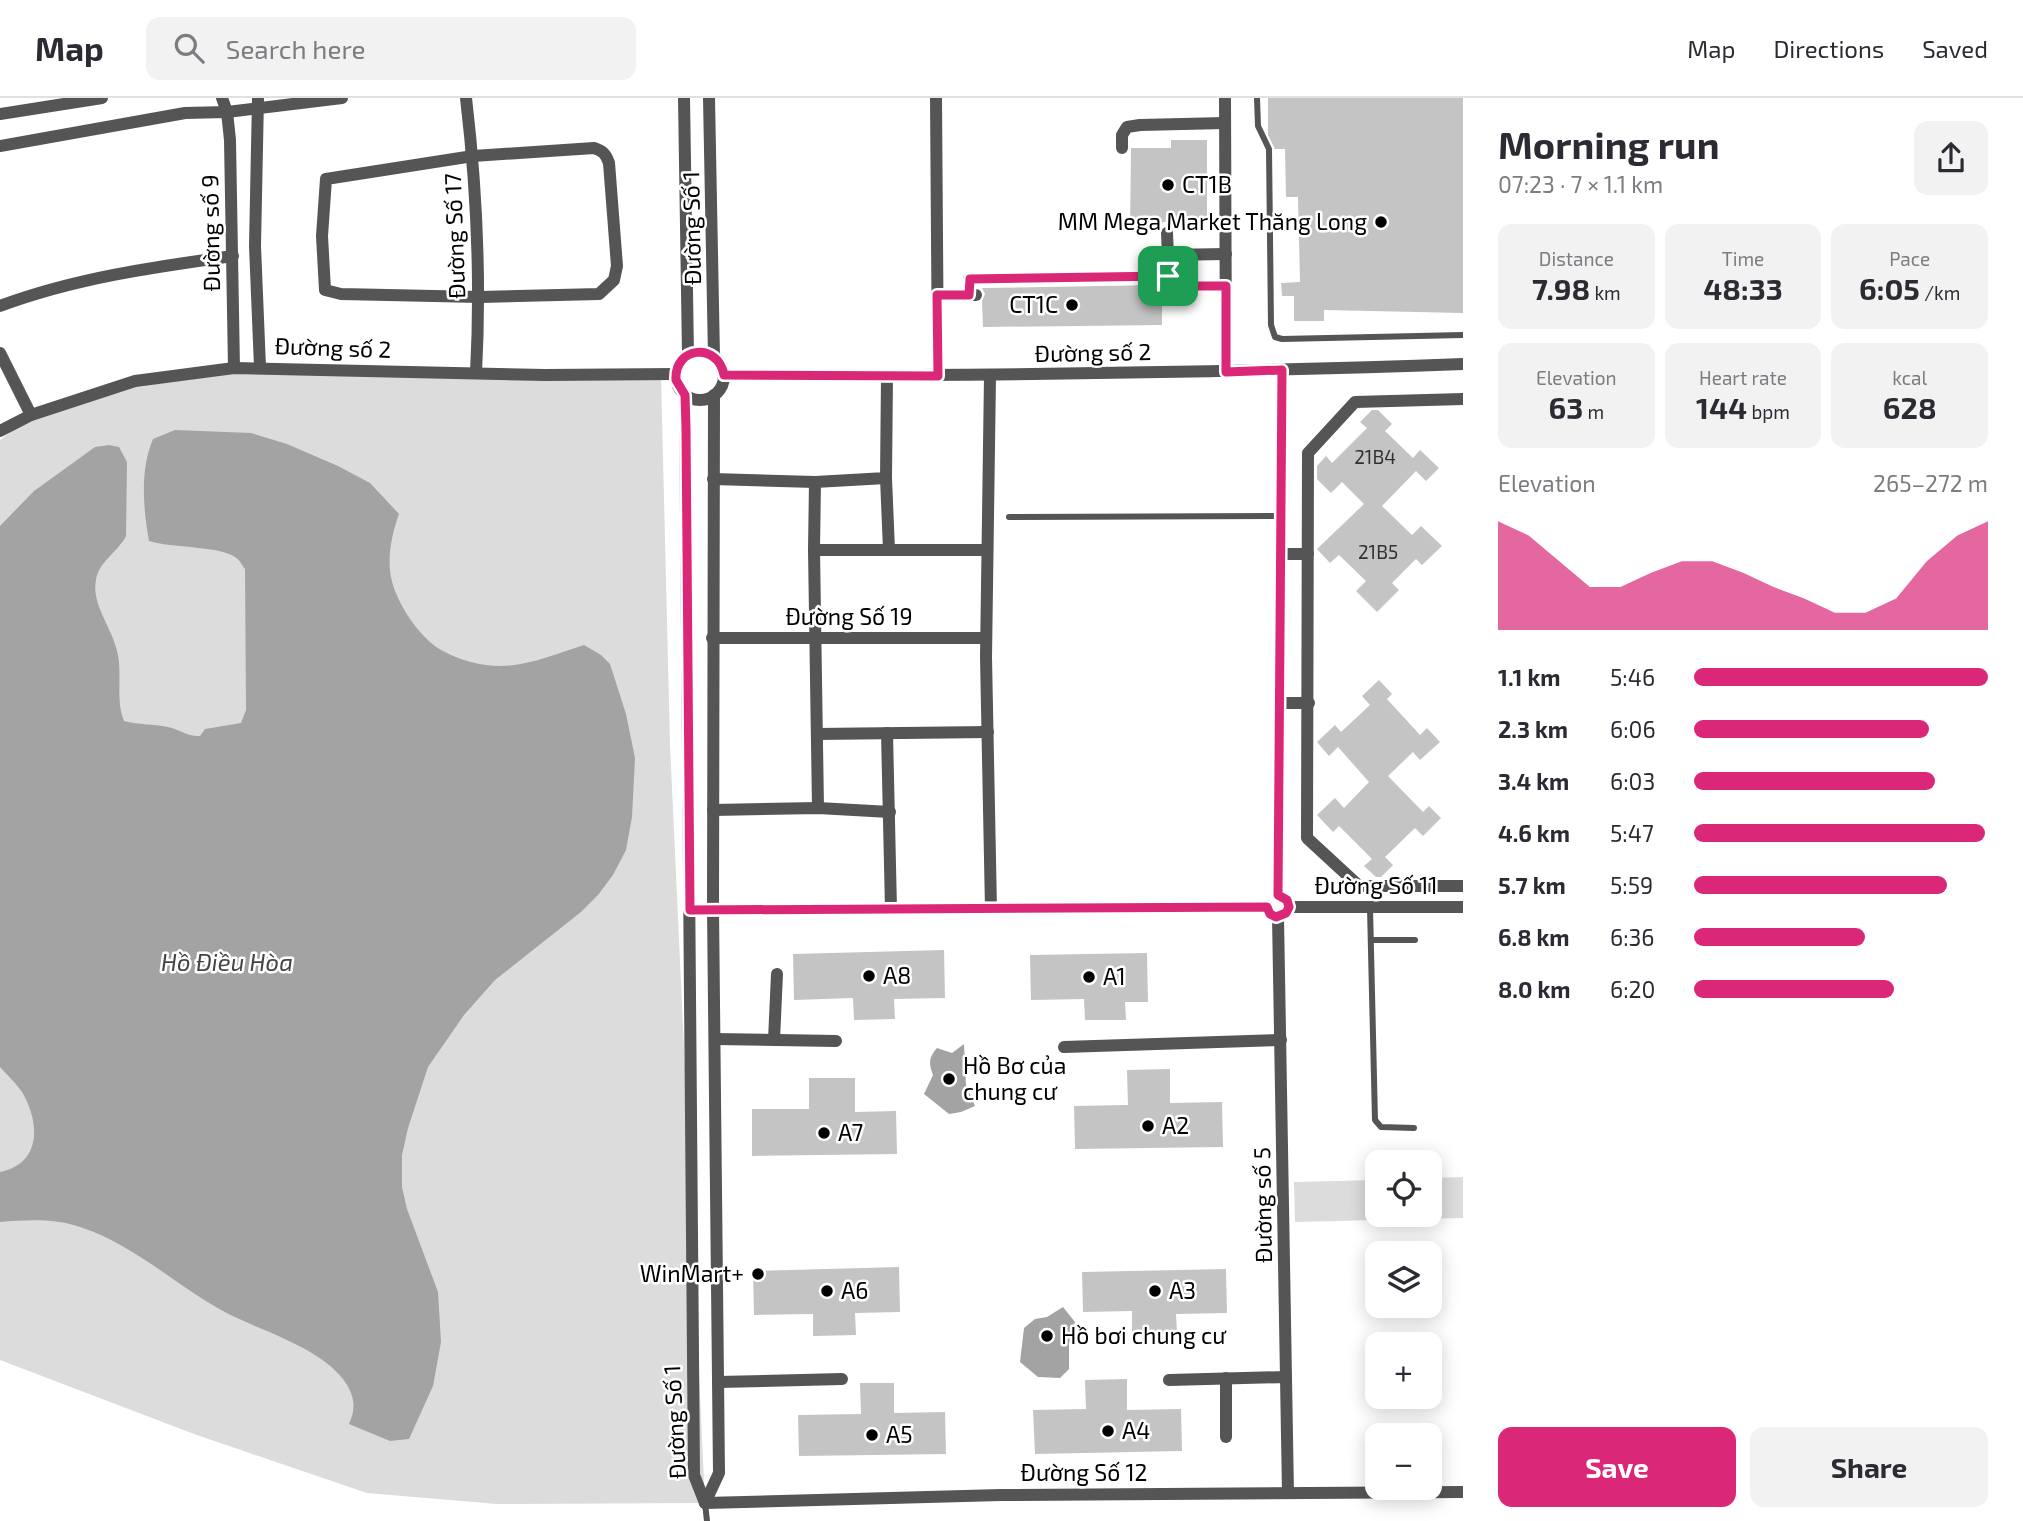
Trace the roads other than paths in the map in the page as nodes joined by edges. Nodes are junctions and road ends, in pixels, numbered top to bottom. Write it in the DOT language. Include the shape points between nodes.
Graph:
graph roads {
  1 [pos="102,98"];
  2 [pos="222,98"];
  3 [pos="342,98"];
  4 [pos="466,98"];
  5 [pos="684,98"];
  6 [pos="709,98"];
  7 [pos="936,98"];
  8 [pos="1225,98"];
  9 [pos="1257,98"];
  10 [pos="258,103"];
  11 [pos="227,112"];
  12 [pos="0,114"];
  13 [pos="1225,123"];
  14 [pos="0,146"];
  15 [pos="1122,148"];
  16 [pos="473,156"];
  17 [pos="1167,233"];
  18 [pos="1226,254"];
  19 [pos="1168,255"];
  20 [pos="233,256"];
  21 [pos="1168,276"];
  22 [pos="1226,286"];
  23 [pos="937,295"];
  24 [pos="480,297"];
  25 [pos="0,306"];
  26 [pos="1463,335"];
  27 [pos="0,353"];
  28 [pos="688,355"];
  29 [pos="714,357"];
  30 [pos="1463,364"];
  31 [pos="260,367"];
  32 [pos="234,368"];
  33 [pos="1282,370"];
  34 [pos="1226,372"];
  35 [pos="476,373"];
  36 [pos="676,374"];
  37 [pos="724,375"];
  38 [pos="887,376"];
  39 [pos="938,376"];
  40 [pos="990,376"];
  41 [pos="685,395"];
  42 [pos="714,395"];
  43 [pos="1463,399"];
  44 [pos="31,415"];
  45 [pos="0,431"];
  46 [pos="886,478"];
  47 [pos="713,479"];
  48 [pos="815,482"];
  49 [pos="1281,516"];
  50 [pos="1009,517"];
  51 [pos="814,550"];
  52 [pos="889,550"];
  53 [pos="987,550"];
  54 [pos="1281,554"];
  55 [pos="1308,554"];
  56 [pos="712,638"];
  57 [pos="815,638"];
  58 [pos="986,638"];
  59 [pos="1279,703"];
  60 [pos="1308,703"];
  61 [pos="988,732"];
  62 [pos="887,733"];
  63 [pos="817,734"];
  64 [pos="818,808"];
  65 [pos="713,810"];
  66 [pos="890,811"];
  67 [pos="1463,886"];
  68 [pos="1278,895"];
  69 [pos="1267,907"];
  70 [pos="1289,907"];
  71 [pos="1463,907"];
  72 [pos="1370,908"];
  73 [pos="713,909"];
  74 [pos="891,909"];
  75 [pos="991,909"];
  76 [pos="690,910"];
  77 [pos="1278,917"];
  78 [pos="1371,940"];
  79 [pos="1415,940"];
  80 [pos="776,974"];
  81 [pos="715,1039"];
  82 [pos="774,1040"];
  83 [pos="1281,1040"];
  84 [pos="836,1041"];
  85 [pos="1064,1047"];
  86 [pos="1414,1128"];
  87 [pos="1286,1377"];
  88 [pos="1226,1378"];
  89 [pos="842,1379"];
  90 [pos="1169,1380"];
  91 [pos="718,1382"];
  92 [pos="1226,1437"];
  93 [pos="1463,1492"];
  94 [pos="1288,1493"];
  95 [pos="705,1503"];
  96 [pos="707,1521"];
  1 -- 12 [label="street"];
  2 -- 11 [label="street, Đường số 9"];
  3 -- 10 [label="street"];
  4 -- 16 [label="street, Đường Số 17"];
  5 -- 28 [label="street, Đường Số 1"];
  6 -- 29 [label="street, Đường Số 1"];
  7 -- 23 [label="street"];
  8 -- 13 [label="street"];
  9 -- 26 [label="lane" via="1258,126 1269,149 1271,324 1275,337"];
  10 -- 11 [label="street"];
  10 -- 31 [label="street, Đường số 9" via="255,246"];
  11 -- 14 [label="street" via="185,113"];
  11 -- 20 [label="street, Đường số 9"];
  13 -- 15 [label="street" via="1127,127"];
  13 -- 18 [label="street"];
  16 -- 24 [label="street, Đường Số 17"];
  16 -- 24 [label="street" via="602,150 609,163 617,266 614,280 599,294"];
  16 -- 24 [label="street" via="326,179 322,236 325,290"];
  17 -- 19 [label="street"];
  18 -- 19 [label="street"];
  18 -- 22 [label="street"];
  19 -- 21 [label="street"];
  20 -- 25 [label="street" via="135,269"];
  20 -- 32 [label="street, Đường số 9"];
  21 -- 22 [label="street" via="1168,286"];
  21 -- 23 [label="street" via="970,279 973,295"];
  22 -- 34 [label="street"];
  23 -- 39 [label="street"];
  24 -- 35 [label="street, Đường Số 17"];
  27 -- 44 [label="street"];
  28 -- 29 [label="street" via="701,352"];
  28 -- 36 [label="street"];
  29 -- 37 [label="street"];
  30 -- 33 [label="street, Đường số 2"];
  31 -- 32 [label="street, Đường số 2"];
  31 -- 35 [label="street, Đường số 2"];
  32 -- 44 [label="street, Đường số 2" via="135,381"];
  33 -- 34 [label="street, Đường số 2"];
  33 -- 49 [label="street"];
  34 -- 40 [label="street, Đường số 2"];
  35 -- 36 [label="street, Đường số 2"];
  36 -- 41 [label="street"];
  37 -- 38 [label="street, Đường số 2"];
  37 -- 42 [label="street"];
  38 -- 39 [label="street, Đường số 2"];
  38 -- 46 [label="street"];
  39 -- 40 [label="street, Đường số 2"];
  40 -- 53 [label="street"];
  41 -- 42 [label="street" via="696,400"];
  41 -- 76 [label="street, Đường Số 1"];
  42 -- 47 [label="street, Đường Số 1"];
  43 -- 55 [label="street" via="1355,401 1308,453"];
  44 -- 45 [label="street, Đường số 2"];
  46 -- 48 [label="street"];
  46 -- 52 [label="street"];
  47 -- 48 [label="street"];
  47 -- 56 [label="street, Đường Số 1"];
  48 -- 51 [label="street"];
  49 -- 50 [label="lane"];
  49 -- 54 [label="street"];
  51 -- 52 [label="street"];
  51 -- 57 [label="street"];
  52 -- 53 [label="street"];
  53 -- 58 [label="street"];
  54 -- 55 [label="street"];
  54 -- 59 [label="street"];
  55 -- 60 [label="street"];
  56 -- 57 [label="street, Đường Số 19"];
  56 -- 65 [label="street, Đường Số 1"];
  57 -- 58 [label="street, Đường Số 19"];
  57 -- 63 [label="street"];
  58 -- 61 [label="street"];
  59 -- 60 [label="street"];
  59 -- 68 [label="street"];
  60 -- 67 [label="street" via="1307,838 1359,886"];
  61 -- 62 [label="street"];
  61 -- 75 [label="street"];
  62 -- 63 [label="street"];
  62 -- 66 [label="street"];
  63 -- 64 [label="street"];
  64 -- 65 [label="street"];
  64 -- 66 [label="street"];
  65 -- 73 [label="street, Đường Số 1"];
  66 -- 74 [label="street"];
  68 -- 69 [label="street"];
  68 -- 70 [label="street"];
  69 -- 75 [label="street"];
  69 -- 77 [label="street"];
  70 -- 72 [label="street, Đường Số 11"];
  70 -- 77 [label="street"];
  71 -- 72 [label="street, Đường Số 11"];
  72 -- 78 [label="lane"];
  73 -- 74 [label="street"];
  73 -- 76 [label="street"];
  73 -- 81 [label="street, Đường Số 1"];
  74 -- 75 [label="street"];
  76 -- 95 [label="street, Đường Số 1" via="694,1475"];
  77 -- 83 [label="street, Đường số 5"];
  78 -- 79 [label="lane"];
  78 -- 86 [label="lane" via="1375,1120 1381,1127"];
  80 -- 82 [label="street"];
  81 -- 82 [label="street"];
  81 -- 91 [label="street, Đường Số 1"];
  82 -- 84 [label="street"];
  83 -- 85 [label="street"];
  83 -- 87 [label="street, Đường số 5"];
  87 -- 88 [label="street"];
  87 -- 94 [label="street, Đường số 5"];
  88 -- 90 [label="street"];
  88 -- 92 [label="street"];
  89 -- 91 [label="street"];
  91 -- 95 [label="street, Đường Số 1" via="719,1473"];
  93 -- 94 [label="street, Đường Số 12"];
  94 -- 95 [label="street, Đường Số 12"];
  95 -- 96 [label="lane"];
}
